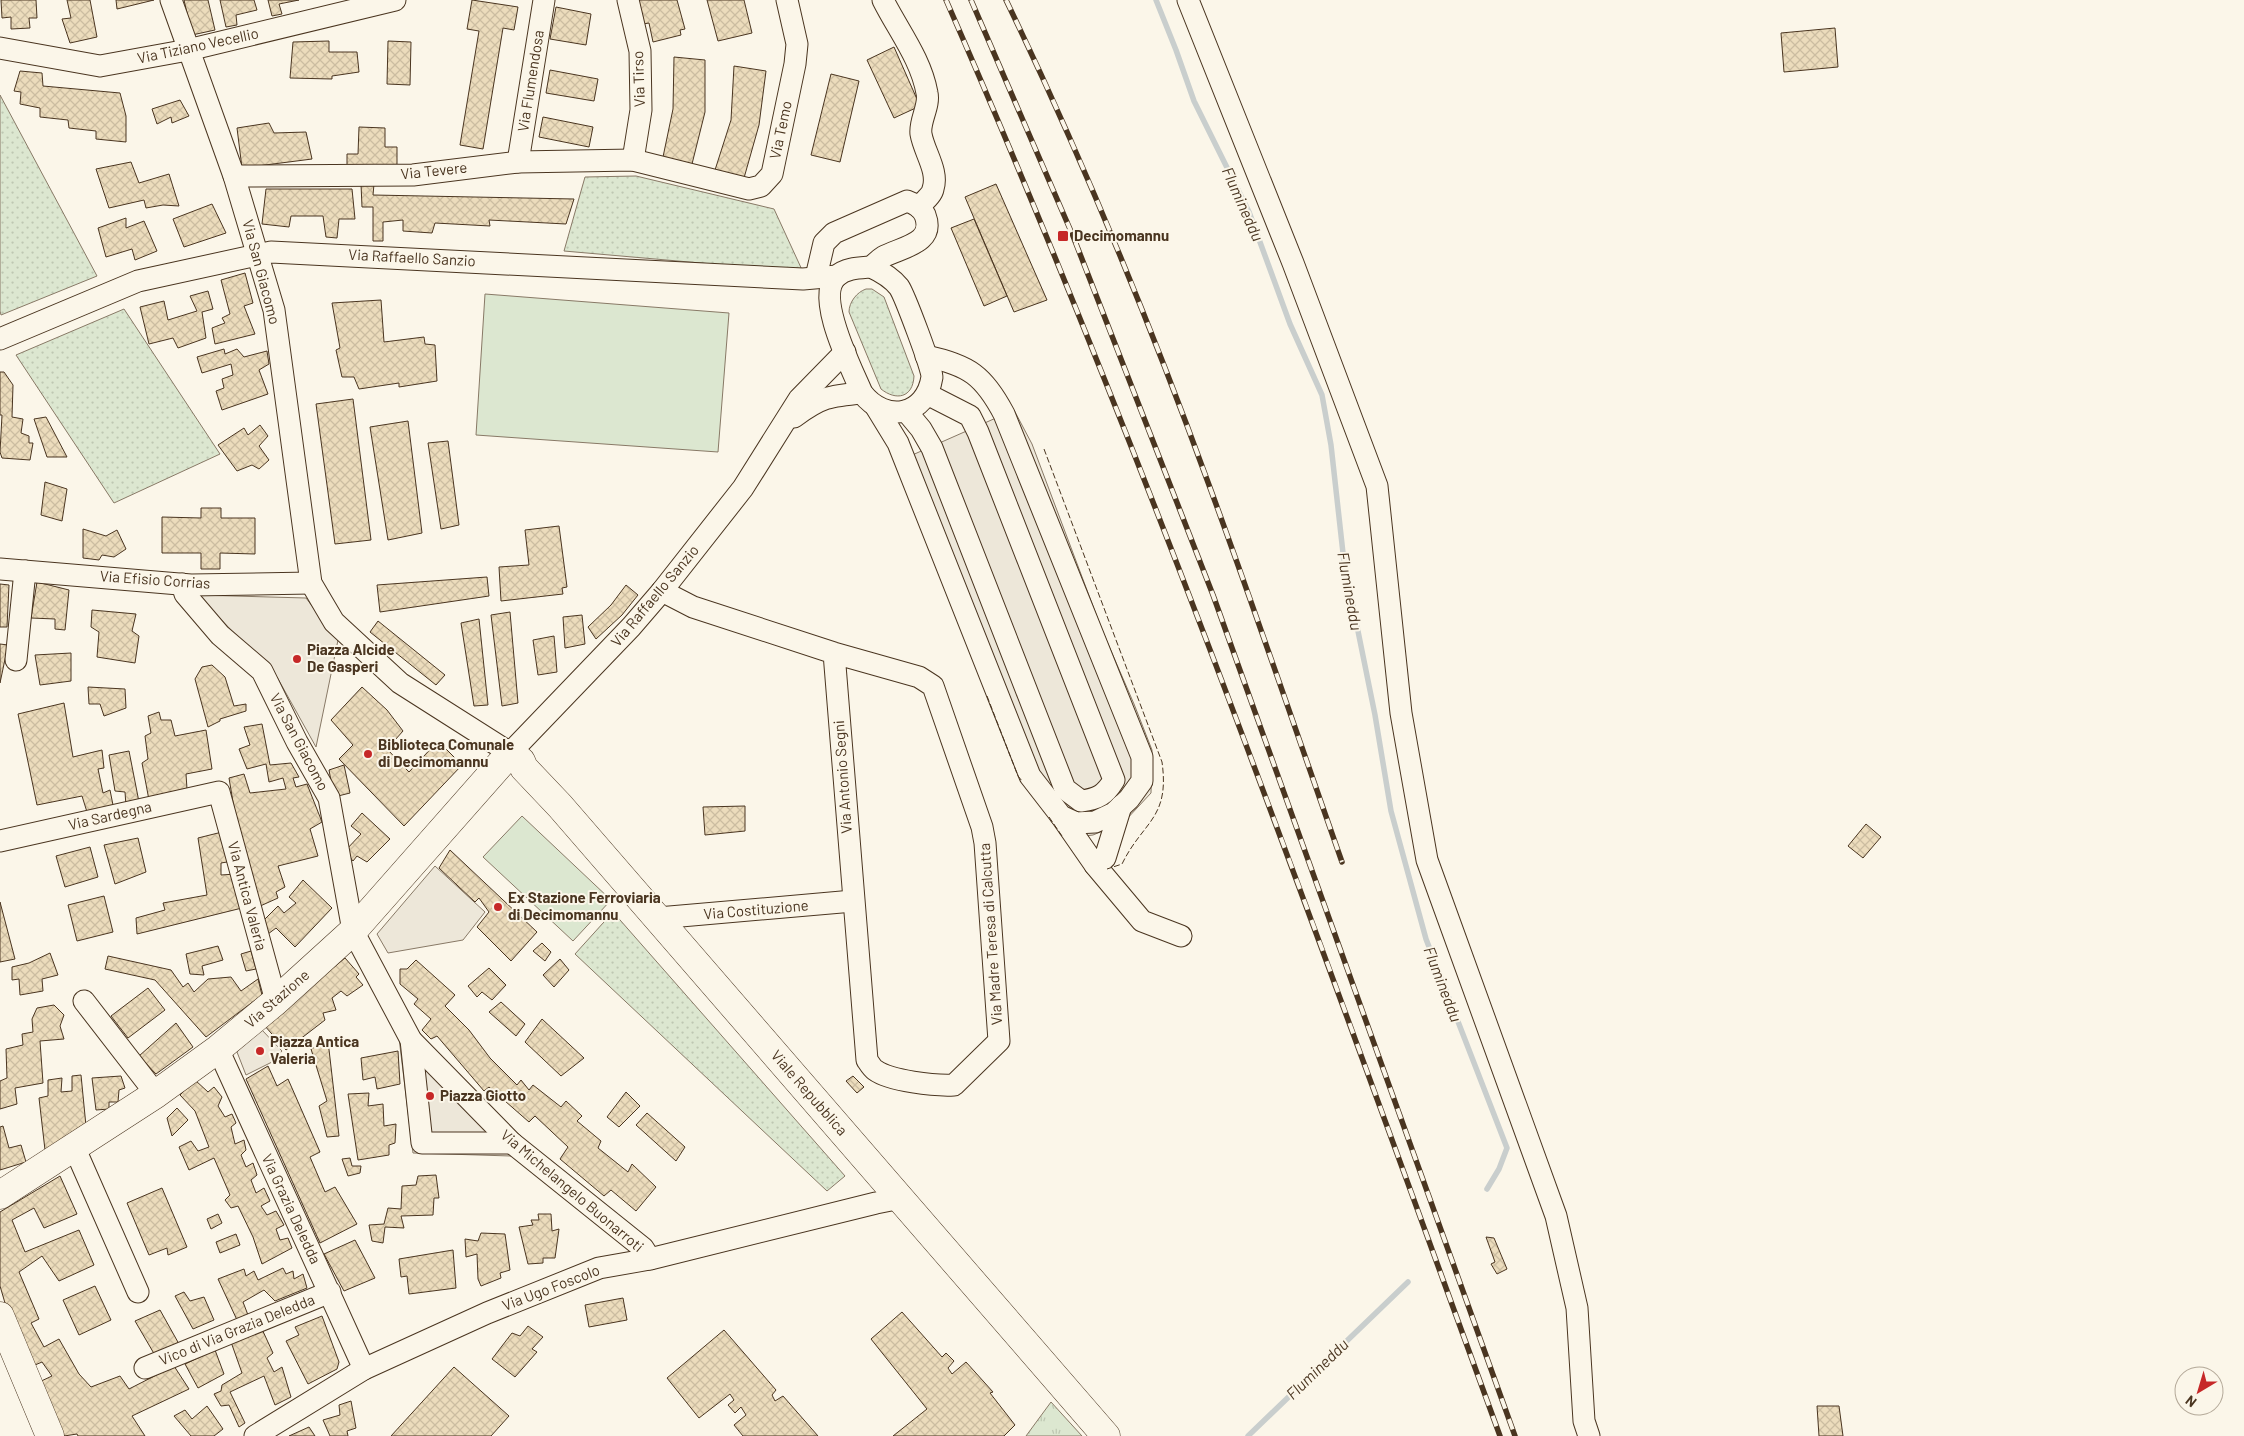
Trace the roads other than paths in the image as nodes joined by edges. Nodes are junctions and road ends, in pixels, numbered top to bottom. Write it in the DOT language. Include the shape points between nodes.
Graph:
graph roads {
  1 [pos="171,0"];
  2 [pos="395,0"];
  3 [pos="544,0"];
  4 [pos="628,0"];
  5 [pos="787,0"];
  6 [pos="883,0"];
  7 [pos="1188,0"];
  8 [pos="0,48"];
  9 [pos="188,50"];
  10 [pos="633,160"];
  11 [pos="518,162"];
  12 [pos="234,176"];
  13 [pos="919,207"];
  14 [pos="257,255"];
  15 [pos="871,268"];
  16 [pos="837,276"];
  17 [pos="816,277"];
  18 [pos="0,339"];
  19 [pos="846,352"];
  20 [pos="929,375"];
  21 [pos="869,400"];
  22 [pos="906,411"];
  23 [pos="783,424"];
  24 [pos="0,569"];
  25 [pos="26,571"];
  26 [pos="311,583"];
  27 [pos="182,584"];
  28 [pos="662,591"];
  29 [pos="834,654"];
  30 [pos="16,660"];
  31 [pos="510,753"];
  32 [pos="219,792"];
  33 [pos="1121,806"];
  34 [pos="1061,816"];
  35 [pos="0,841"];
  36 [pos="1095,865"];
  37 [pos="853,901"];
  38 [pos="658,918"];
  39 [pos="353,931"];
  40 [pos="1181,936"];
  41 [pos="84,1001"];
  42 [pos="276,1001"];
  43 [pos="411,1040"];
  44 [pos="218,1049"];
  45 [pos="156,1094"];
  46 [pos="512,1143"];
  47 [pos="75,1149"];
  48 [pos="0,1195"];
  49 [pos="901,1198"];
  50 [pos="650,1260"];
  51 [pos="138,1292"];
  52 [pos="330,1292"];
  53 [pos="0,1316"];
  54 [pos="145,1368"];
  55 [pos="364,1368"];
  56 [pos="50,1436"];
  57 [pos="255,1436"];
  58 [pos="1106,1436"];
  59 [pos="1590,1436"];
  1 -- 9 [label="street, Via San Giacomo"];
  2 -- 9 [label="street, Via Tiziano Vecellio"];
  3 -- 11 [label="street, Via Flumendosa"];
  4 -- 10 [label="street, Via Tirso" via="640,51 641,110"];
  5 -- 10 [label="street, Via Temo" via="797,44 795,64 772,174 761,186 749,189"];
  6 -- 13 [label="street" via="917,59 928,94 920,131 934,171 934,190"];
  7 -- 59 [label="street" via="1293,263 1377,486 1401,713 1427,860 1556,1216 1577,1308 1584,1421"];
  8 -- 9 [label="street, Via Tiziano Vecellio" via="100,66"];
  9 -- 12 [label="street, Via San Giacomo"];
  10 -- 11 [label="street, Via Tevere"];
  11 -- 12 [label="street, Via Tevere" via="413,175"];
  12 -- 14 [label="street, Via San Giacomo"];
  13 -- 15 [label="street" via="927,223 926,232 918,242 882,258"];
  13 -- 17 [label="street" via="907,201 834,233 824,243"];
  14 -- 17 [label="street, Via Raffaello Sanzio" via="271,252 803,279"];
  14 -- 18 [label="street, Via Raffaello Sanzio" via="138,281"];
  14 -- 26 [label="street, Via San Giacomo" via="274,310"];
  15 -- 16 [label="street, Via Raffaello Sanzio" via="850,269"];
  15 -- 20 [label="street" via="885,274 900,288"];
  16 -- 17 [label="street, Via Raffaello Sanzio"];
  16 -- 19 [label="street" via="828,295"];
  19 -- 21 [label="street"];
  19 -- 23 [label="street, Via Raffaello Sanzio" via="810,386"];
  20 -- 22 [label="street" via="919,404"];
  20 -- 22 [label="street" via="970,416 978,432 1114,780 1107,793 1096,799 1081,801 1065,789 932,448"];
  20 -- 33 [label="street" via="966,381 993,392 1004,414 1142,757 1142,781"];
  21 -- 22 [label="street, Via Raffaello Sanzio" via="889,412"];
  21 -- 23 [label="street, Via Raffaello Sanzio" via="833,396 815,401"];
  21 -- 34 [label="street" via="898,443 1030,776"];
  23 -- 28 [label="street, Via Raffaello Sanzio" via="742,488"];
  24 -- 25 [label="street, Via Efisio Corrias"];
  25 -- 27 [label="street, Via Efisio Corrias"];
  25 -- 30 [label="street"];
  26 -- 27 [label="street, Via Efisio Corrias"];
  26 -- 31 [label="street" via="334,622 400,683"];
  27 -- 39 [label="street, Via San Giacomo" via="185,594 220,634 262,671 329,798"];
  28 -- 29 [label="street, Via Madre Teresa di Calcutta" via="693,607"];
  28 -- 31 [label="street, Via Raffaello Sanzio"];
  29 -- 37 [label="street, Via Antonio Segni"];
  29 -- 37 [label="street, Via Madre Teresa di Calcutta" via="919,677 932,686 982,827 988,868 999,1041 954,1085 896,1079 875,1070 867,1060"];
  31 -- 38 [label="main road, Viale Repubblica" via="521,761"];
  31 -- 39 [label="main road, Via Stazione"];
  32 -- 35 [label="street, Via Sardegna"];
  32 -- 42 [label="street, Via Antica Valeria"];
  33 -- 34 [label="street" via="1094,822 1076,823"];
  33 -- 36 [label="street" via="1105,858"];
  34 -- 36 [label="street"];
  36 -- 40 [label="street" via="1142,921"];
  37 -- 38 [label="street, Via Costituzione"];
  38 -- 49 [label="main road, Viale Repubblica"];
  39 -- 42 [label="main road, Via Stazione"];
  39 -- 43 [label="street, Via Michelangelo Buonarroti"];
  41 -- 45 [label="street"];
  42 -- 44 [label="main road, Via Stazione"];
  43 -- 46 [label="street, Via Michelangelo Buonarroti"];
  43 -- 46 [label="street" via="422,1143"];
  44 -- 45 [label="main road, Via Stazione"];
  44 -- 52 [label="street, Via Grazia Deledda"];
  45 -- 47 [label="main road, Via Stazione"];
  46 -- 50 [label="street, Via Michelangelo Buonarroti" via="643,1248"];
  47 -- 48 [label="main road, Via Stazione"];
  47 -- 51 [label="street"];
  49 -- 50 [label="street, Via Ugo Foscolo"];
  49 -- 58 [label="main road, Viale Repubblica"];
  50 -- 55 [label="street, Via Ugo Foscolo" via="599,1268"];
  52 -- 54 [label="street, Vico di Via Grazia Deledda"];
  52 -- 55 [label="street, Via Grazia Deledda"];
  53 -- 56 [label="main road"];
  55 -- 57 [label="street, Via Ugo Foscolo"];
}
